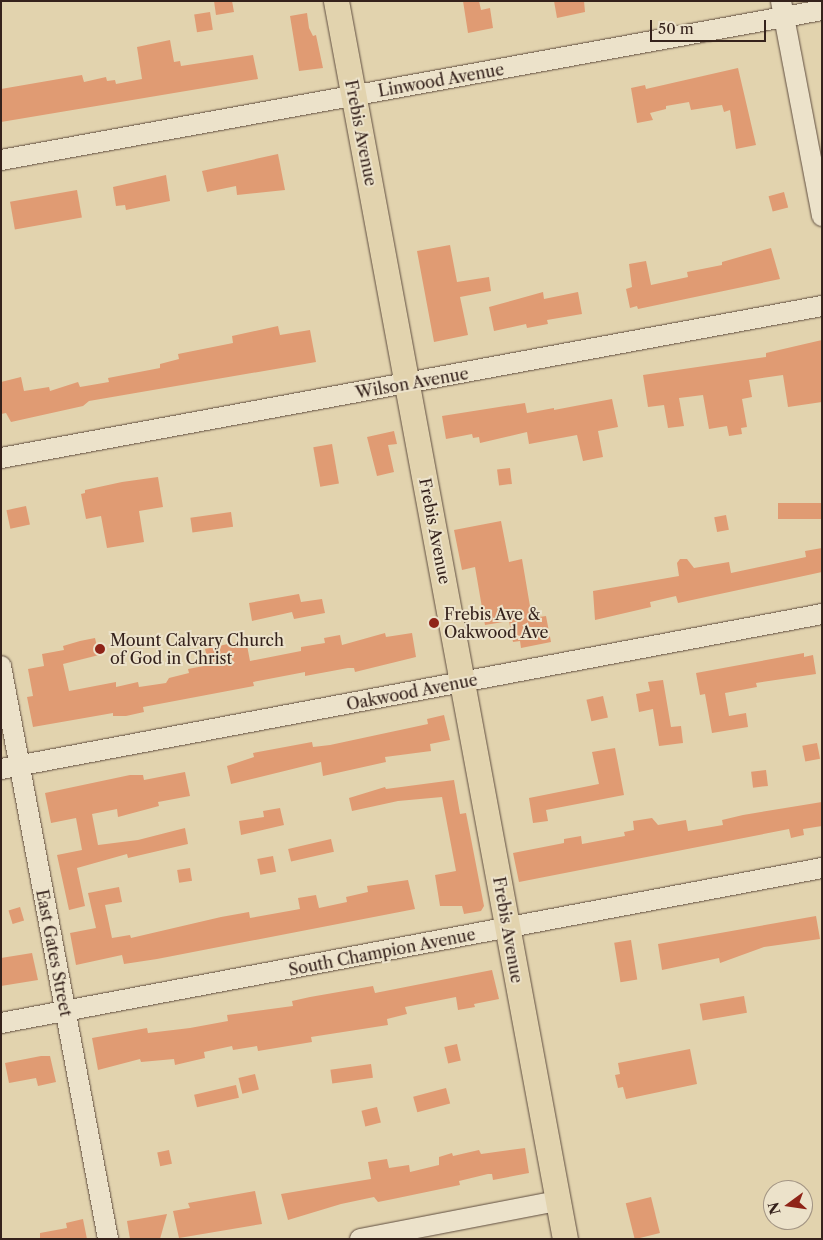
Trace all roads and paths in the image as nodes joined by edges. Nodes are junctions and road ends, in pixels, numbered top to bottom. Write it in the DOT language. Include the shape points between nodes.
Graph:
graph roads {
  1 [pos="336,1"];
  2 [pos="783,9"];
  3 [pos="822,10"];
  4 [pos="354,96"];
  5 [pos="1,160"];
  6 [pos="822,216"];
  7 [pos="822,306"];
  8 [pos="408,384"];
  9 [pos="1,458"];
  10 [pos="822,614"];
  11 [pos="1,666"];
  12 [pos="463,683"];
  13 [pos="10,767"];
  14 [pos="822,868"];
  15 [pos="508,928"];
  16 [pos="65,1011"];
  17 [pos="1,1023"];
  18 [pos="558,1201"];
  19 [pos="108,1239"];
  20 [pos="360,1239"];
  21 [pos="565,1239"];
  1 -- 4 [label="main road, Frebis Avenue"];
  2 -- 3 [label="street, Linwood Avenue"];
  2 -- 4 [label="street, Linwood Avenue"];
  2 -- 6 [label="street"];
  4 -- 5 [label="street, Linwood Avenue"];
  4 -- 8 [label="main road, Frebis Avenue"];
  7 -- 8 [label="street, Wilson Avenue"];
  8 -- 9 [label="street, Wilson Avenue"];
  8 -- 12 [label="main road, Frebis Avenue"];
  10 -- 12 [label="street, Oakwood Avenue"];
  11 -- 13 [label="street, East Gates Street"];
  12 -- 13 [label="street, Oakwood Avenue"];
  12 -- 15 [label="main road, Frebis Avenue"];
  13 -- 16 [label="street, East Gates Street"];
  14 -- 15 [label="street, South Champion Avenue"];
  15 -- 16 [label="street, South Champion Avenue"];
  15 -- 18 [label="main road, Frebis Avenue"];
  16 -- 17 [label="street, South Champion Avenue"];
  16 -- 19 [label="street, East Gates Street"];
  18 -- 20 [label="street"];
  18 -- 21 [label="main road, Frebis Avenue"];
}
